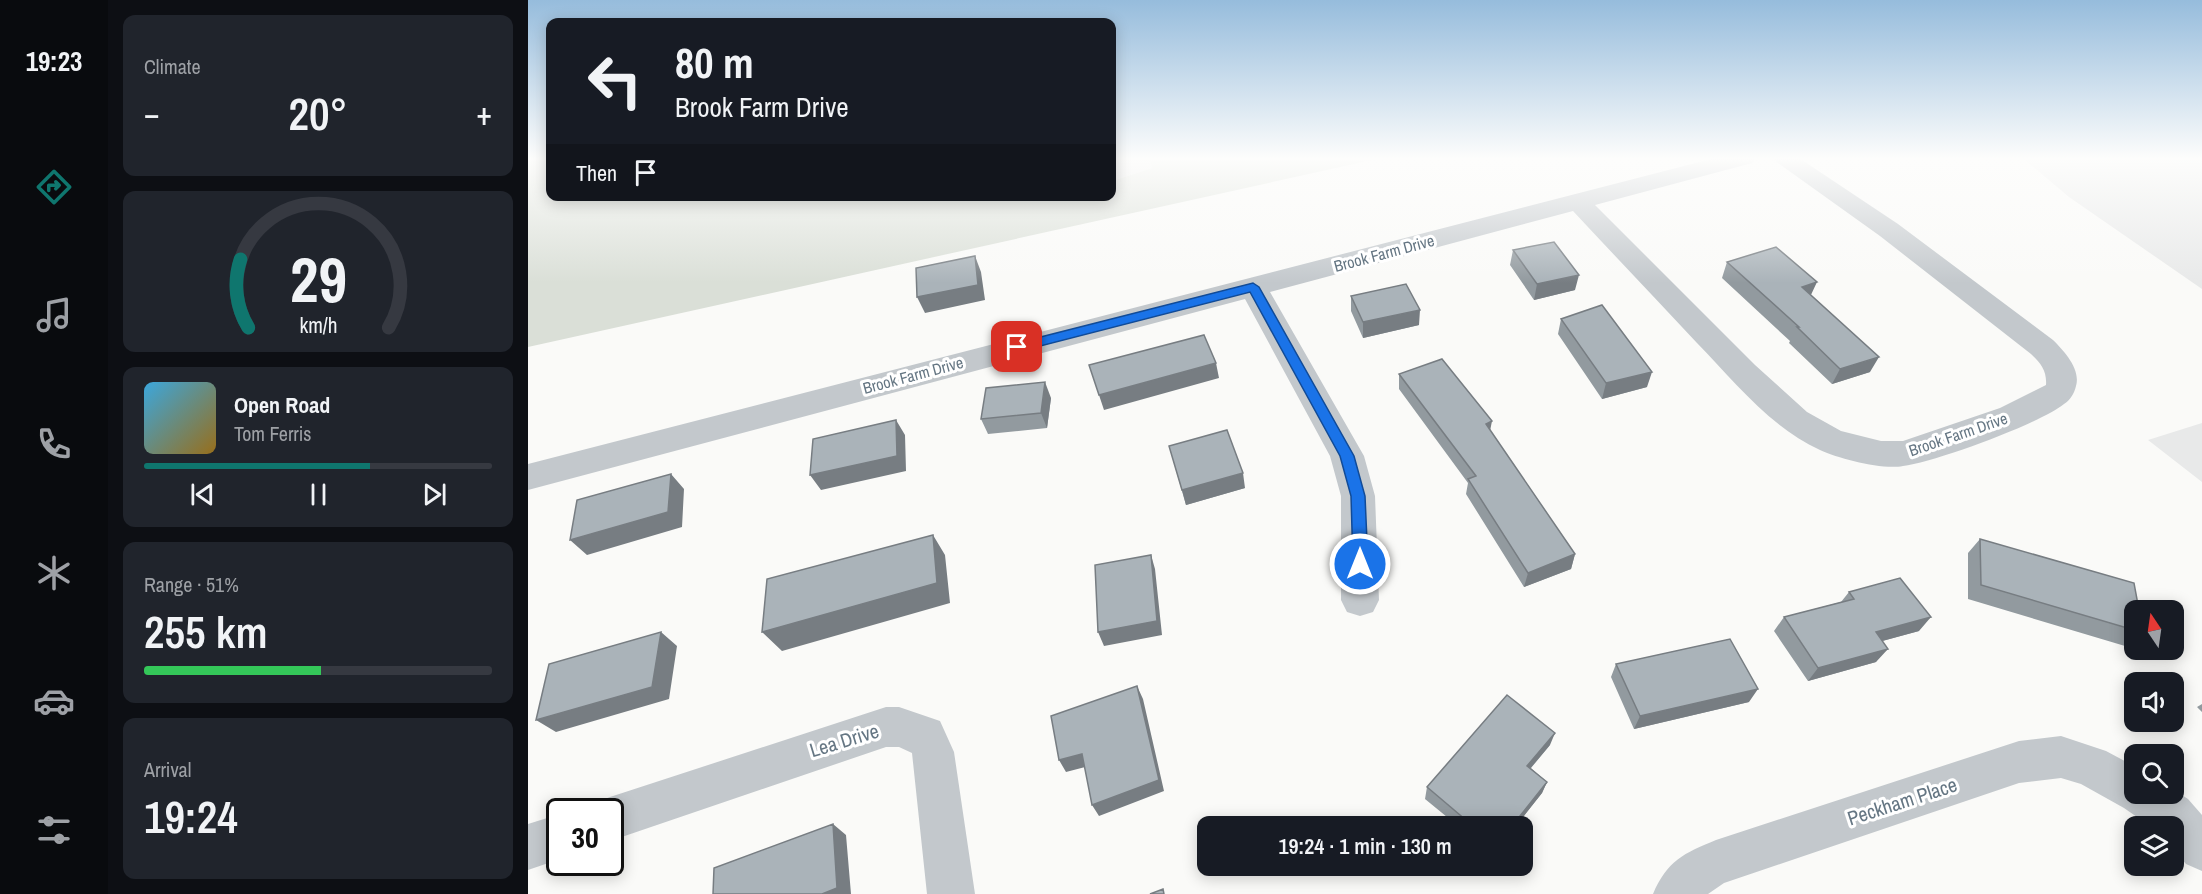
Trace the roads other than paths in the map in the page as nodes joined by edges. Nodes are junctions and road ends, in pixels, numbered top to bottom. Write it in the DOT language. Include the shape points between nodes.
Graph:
graph roads {
  1 [pos="1587,200"];
  2 [pos="1844,200"];
  3 [pos="1578,202"];
  4 [pos="1253,287"];
  5 [pos="528,477"];
  6 [pos="1360,600"];
  7 [pos="2124,784"];
  8 [pos="2155,804"];
  9 [pos="624,814"];
  10 [pos="546,841"];
  11 [pos="528,847"];
  12 [pos="2202,848"];
  13 [pos="951,894"];
  14 [pos="1677,894"];
  1 -- 3 [label="street, Brook Farm Drive"];
  2 -- 3 [label="street, Brook Farm Drive" via="2052,356 2060,370 2058,393 2036,406 1903,454 1881,454 1831,441 1796,420 1744,373"];
  3 -- 4 [label="street, Brook Farm Drive"];
  4 -- 5 [label="street, Brook Farm Drive"];
  4 -- 6 [label="street" via="1347,456 1358,496"];
  7 -- 14 [label="street, Peckham Place" via="2091,765 2061,757 2019,762 1716,862 1695,873"];
  8 -- 12 [label="street" via="2172,815"];
  9 -- 13 [label="street, Lea Drive" via="829,744 886,727 899,727 925,735 933,752"];
  10 -- 11 [label="street"];
}
